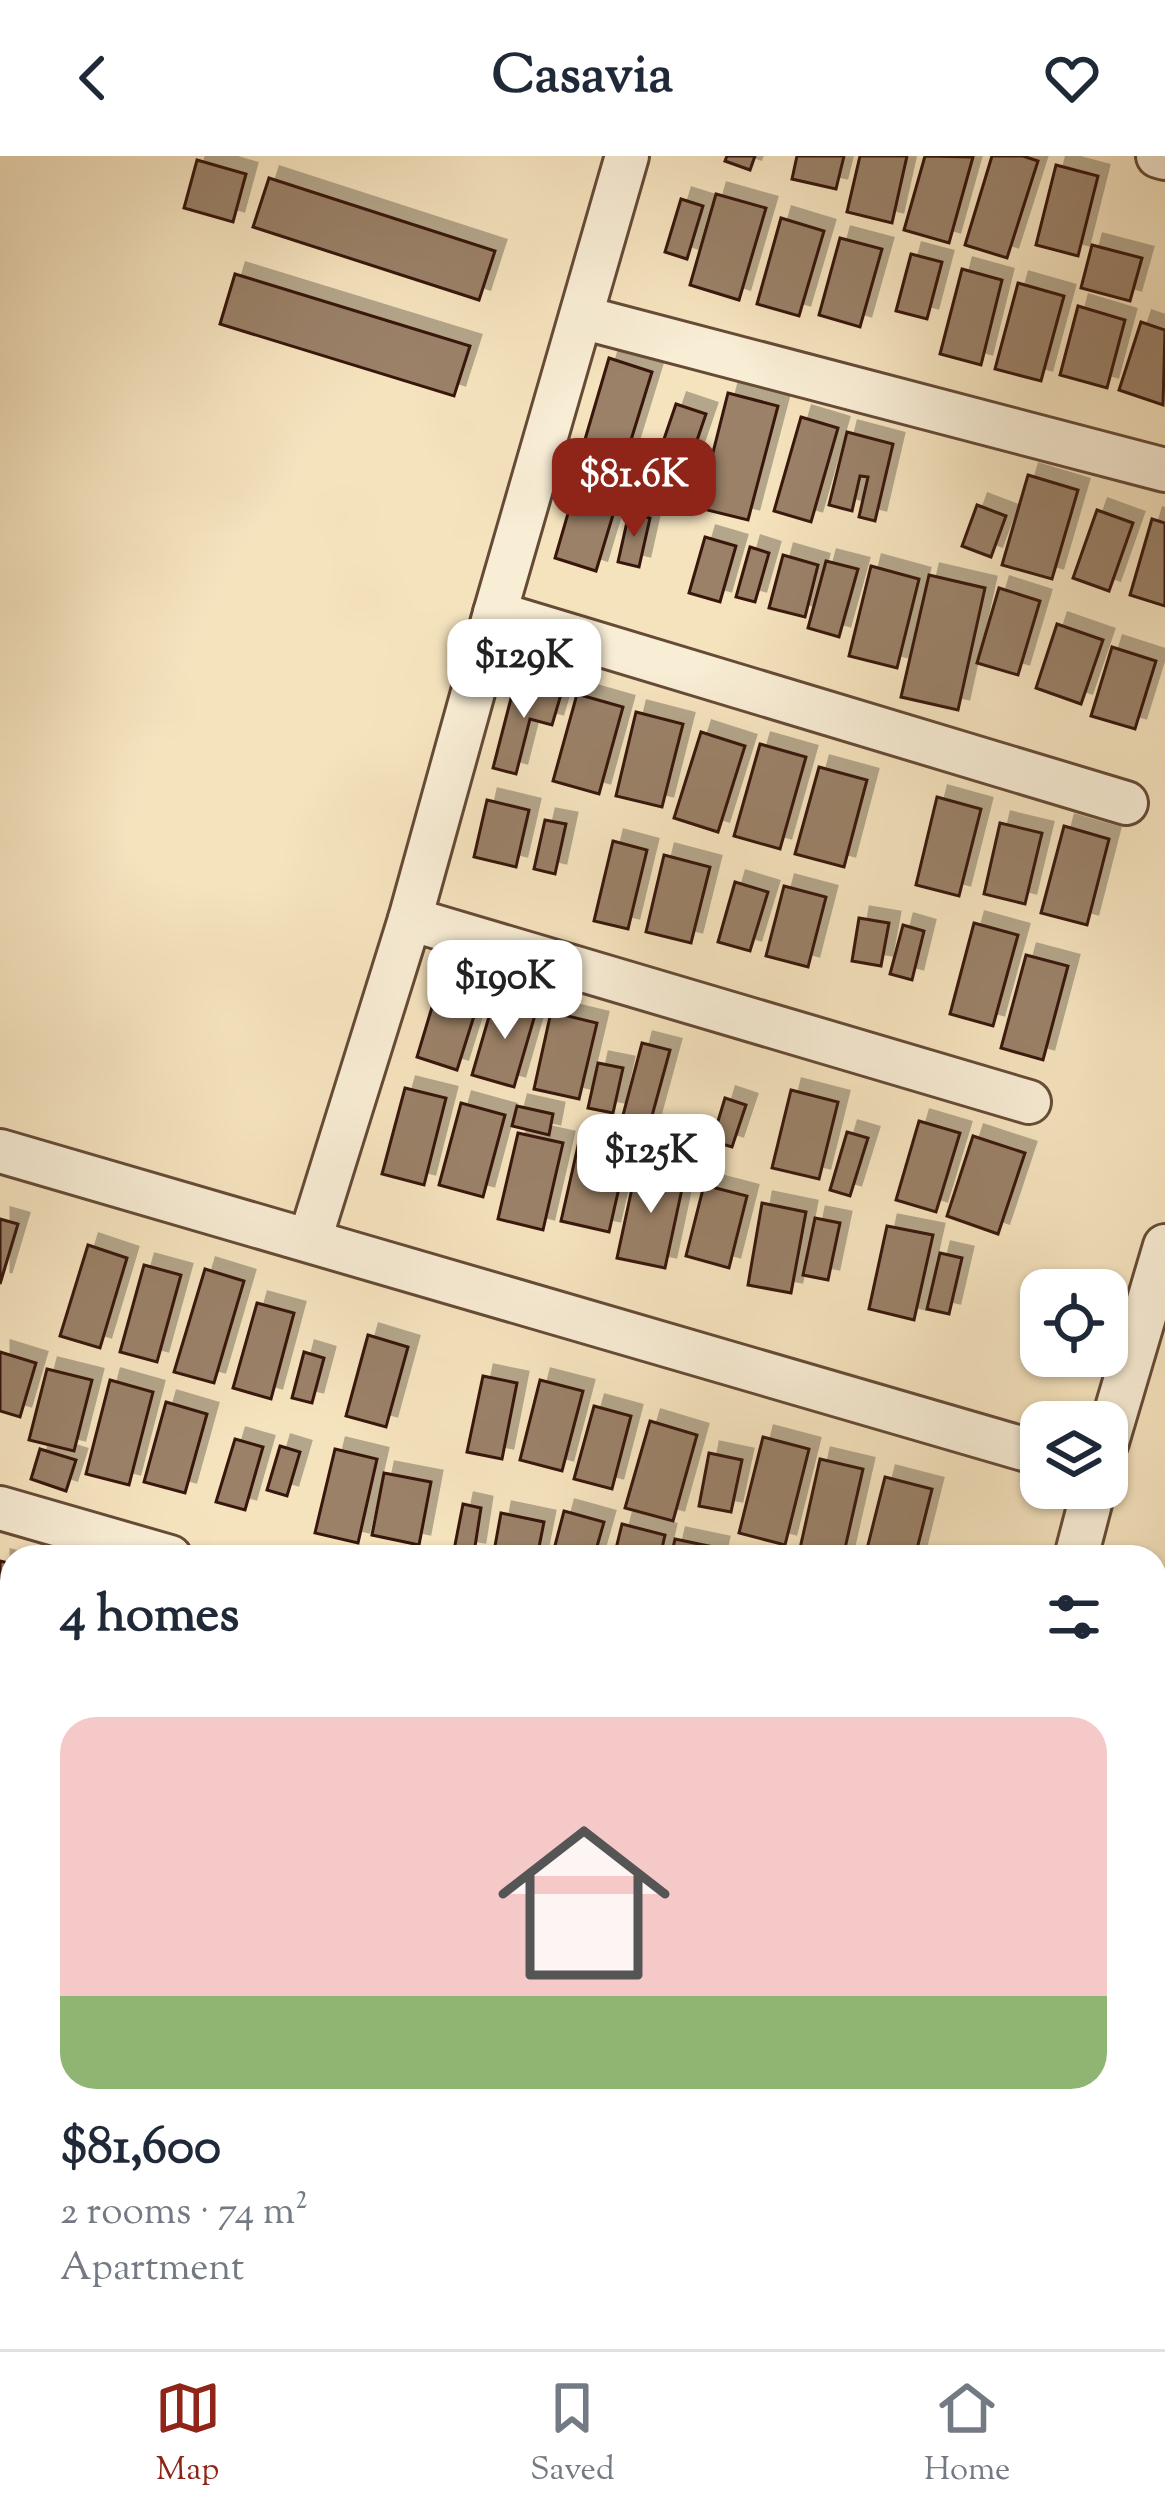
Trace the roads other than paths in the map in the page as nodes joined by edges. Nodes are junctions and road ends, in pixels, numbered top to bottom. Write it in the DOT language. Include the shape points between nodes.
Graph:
graph roads {
  1 [pos="627,156"];
  2 [pos="581,317"];
  3 [pos="1165,470"];
  4 [pos="495,613"];
  5 [pos="1126,802"];
  6 [pos="410,919"];
  7 [pos="1029,1102"];
  8 [pos="0,1151"];
  9 [pos="310,1239"];
  10 [pos="1165,1246"];
  11 [pos="1119,1401"];
  12 [pos="1020,1448"];
  13 [pos="0,1508"];
  14 [pos="1089,1509"];
  15 [pos="128,1545"];
  16 [pos="1079,1545"];
  1 -- 2 [label="street"];
  2 -- 3 [label="street"];
  2 -- 4 [label="street"];
  4 -- 5 [label="street"];
  4 -- 6 [label="street"];
  6 -- 7 [label="street"];
  6 -- 9 [label="street"];
  8 -- 9 [label="street"];
  9 -- 12 [label="street"];
  10 -- 11 [label="street"];
  13 -- 15 [label="street"];
  14 -- 16 [label="street"];
}
